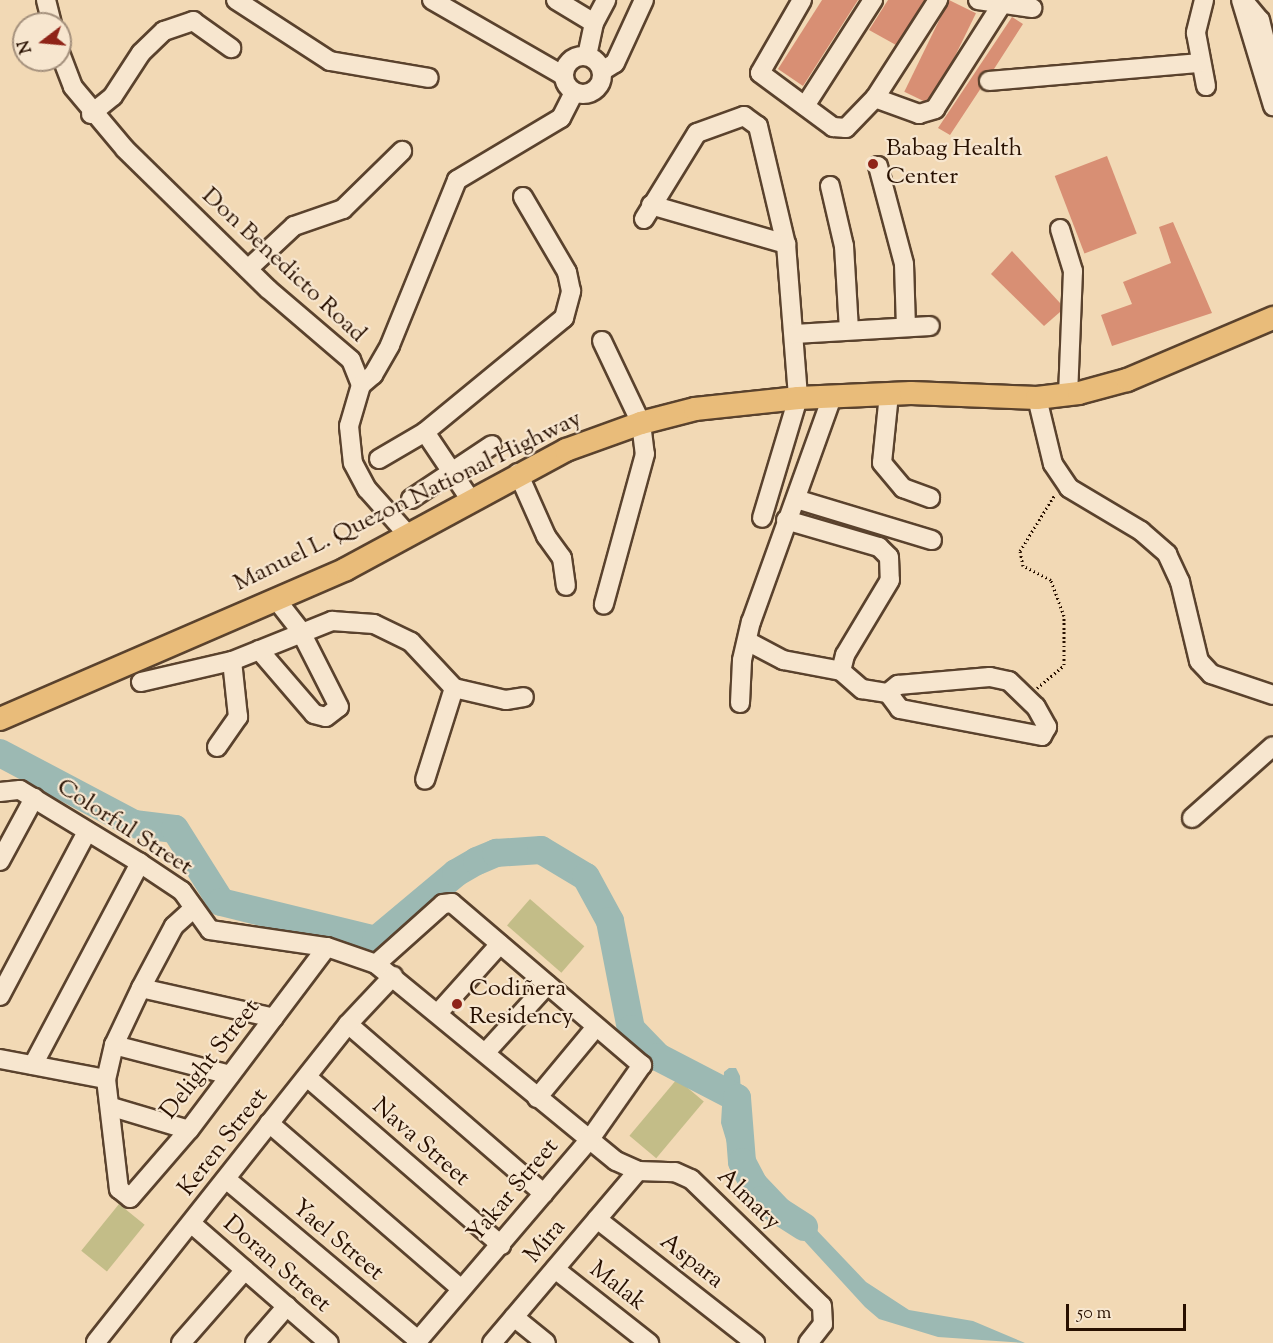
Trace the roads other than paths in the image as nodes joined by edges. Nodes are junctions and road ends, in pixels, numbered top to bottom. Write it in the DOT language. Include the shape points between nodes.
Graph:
graph roads {
  1 [pos="236,0"];
  2 [pos="432,0"];
  3 [pos="556,0"];
  4 [pos="606,0"];
  5 [pos="644,0"];
  6 [pos="802,0"];
  7 [pos="873,0"];
  8 [pos="938,0"];
  9 [pos="978,0"];
  10 [pos="1204,0"];
  11 [pos="1242,0"];
  12 [pos="1002,4"];
  13 [pos="1032,8"];
  14 [pos="594,23"];
  15 [pos="231,48"];
  16 [pos="587,56"];
  17 [pos="1200,63"];
  18 [pos="602,71"];
  19 [pos="67,72"];
  20 [pos="1273,73"];
  21 [pos="564,76"];
  22 [pos="429,78"];
  23 [pos="989,81"];
  24 [pos="1273,82"];
  25 [pos="1206,86"];
  26 [pos="574,93"];
  27 [pos="875,98"];
  28 [pos="1272,104"];
  29 [pos="805,106"];
  30 [pos="92,114"];
  31 [pos="402,151"];
  32 [pos="878,166"];
  33 [pos="830,186"];
  34 [pos="523,197"];
  35 [pos="1060,229"];
  36 [pos="786,244"];
  37 [pos="248,268"];
  38 [pos="1273,318"];
  39 [pos="930,326"];
  40 [pos="906,327"];
  41 [pos="849,329"];
  42 [pos="795,334"];
  43 [pos="602,341"];
  44 [pos="361,385"];
  45 [pos="889,394"];
  46 [pos="1068,394"];
  47 [pos="832,397"];
  48 [pos="798,398"];
  49 [pos="1037,398"];
  50 [pos="642,423"];
  51 [pos="425,432"];
  52 [pos="492,445"];
  53 [pos="379,459"];
  54 [pos="452,471"];
  55 [pos="518,473"];
  56 [pos="930,498"];
  57 [pos="411,499"];
  58 [pos="470,499"];
  59 [pos="796,499"];
  60 [pos="762,518"];
  61 [pos="786,520"];
  62 [pos="408,536"];
  63 [pos="932,540"];
  64 [pos="566,586"];
  65 [pos="276,599"];
  66 [pos="604,604"];
  67 [pos="300,630"];
  68 [pos="747,641"];
  69 [pos="260,650"];
  70 [pos="232,661"];
  71 [pos="841,671"];
  72 [pos="141,682"];
  73 [pos="453,688"];
  74 [pos="888,693"];
  75 [pos="1273,695"];
  76 [pos="524,697"];
  77 [pos="740,703"];
  78 [pos="0,719"];
  79 [pos="1273,746"];
  80 [pos="217,747"];
  81 [pos="425,780"];
  82 [pos="0,792"];
  83 [pos="27,794"];
  84 [pos="1192,818"];
  85 [pos="87,832"];
  86 [pos="0,861"];
  87 [pos="140,863"];
  88 [pos="194,908"];
  89 [pos="500,944"];
  90 [pos="327,947"];
  91 [pos="376,964"];
  92 [pos="393,976"];
  93 [pos="548,985"];
  94 [pos="141,988"];
  95 [pos="0,996"];
  96 [pos="439,1012"];
  97 [pos="274,1018"];
  98 [pos="348,1024"];
  99 [pos="596,1027"];
  100 [pos="114,1045"];
  101 [pos="486,1052"];
  102 [pos="0,1059"];
  103 [pos="33,1065"];
  104 [pos="230,1075"];
  105 [pos="307,1077"];
  106 [pos="106,1079"];
  107 [pos="537,1098"];
  108 [pos="112,1107"];
  109 [pos="269,1123"];
  110 [pos="189,1130"];
  111 [pos="590,1139"];
  112 [pos="616,1161"];
  113 [pos="638,1172"];
  114 [pos="226,1179"];
  115 [pos="544,1194"];
  116 [pos="597,1219"];
  117 [pos="192,1224"];
  118 [pos="501,1245"];
  119 [pos="555,1269"];
  120 [pos="245,1270"];
  121 [pos="461,1290"];
  122 [pos="287,1306"];
  123 [pos="514,1317"];
  124 [pos="92,1340"];
  125 [pos="417,1341"];
  126 [pos="181,1343"];
  127 [pos="255,1343"];
  128 [pos="329,1343"];
  129 [pos="492,1343"];
  130 [pos="546,1343"];
  131 [pos="650,1343"];
  132 [pos="755,1343"];
  133 [pos="808,1343"];
  1 -- 22 [label="street" via="330,61"];
  2 -- 21 [label="street"];
  3 -- 14 [label="street"];
  4 -- 14 [label="street"];
  5 -- 18 [label="street" via="615,63"];
  6 -- 29 [label="street" via="760,73"];
  7 -- 29 [label="street"];
  8 -- 27 [label="street"];
  9 -- 12 [label="street"];
  10 -- 17 [label="street" via="1196,33"];
  11 -- 20 [label="street" via="1260,20"];
  11 -- 28 [label="street"];
  12 -- 13 [label="street"];
  12 -- 27 [label="street" via="935,108 919,114"];
  14 -- 16 [label="street"];
  15 -- 30 [label="street" via="193,21 171,28 141,53 118,90"];
  16 -- 18 [label="street"];
  16 -- 21 [label="street" via="569,62"];
  17 -- 23 [label="street"];
  17 -- 25 [label="street"];
  18 -- 26 [label="street" via="595,91"];
  19 -- 30 [label="street, Don Benedicto Road"];
  21 -- 26 [label="street"];
  24 -- 28 [label="street"];
  26 -- 44 [label="street" via="561,118 457,180 390,345 373,375"];
  27 -- 29 [label="street" via="846,128 833,127"];
  30 -- 37 [label="street, Don Benedicto Road"];
  31 -- 37 [label="street" via="342,209 294,226"];
  32 -- 40 [label="street" via="904,264"];
  33 -- 41 [label="street" via="844,246"];
  34 -- 51 [label="street" via="567,272 570,305 548,335"];
  35 -- 46 [label="street" via="1073,271"];
  36 -- 36 [label="street" via="762,132 744,116 697,133 648,212"];
  36 -- 42 [label="street"];
  37 -- 44 [label="street, Don Benedicto Road" via="351,360"];
  38 -- 46 [label="main road, Manuel L. Quezon National Highway" via="1127,380"];
  39 -- 40 [label="street"];
  40 -- 41 [label="street"];
  41 -- 42 [label="street"];
  42 -- 48 [label="street"];
  43 -- 50 [label="street"];
  44 -- 62 [label="street" via="350,426 353,463 367,489"];
  45 -- 47 [label="main road, Manuel L. Quezon National Highway"];
  45 -- 49 [label="main road, Manuel L. Quezon National Highway"];
  45 -- 56 [label="street" via="882,463 903,488"];
  46 -- 49 [label="main road, Manuel L. Quezon National Highway"];
  47 -- 48 [label="main road, Manuel L. Quezon National Highway"];
  47 -- 59 [label="street"];
  48 -- 50 [label="main road, Manuel L. Quezon National Highway" via="695,410"];
  48 -- 60 [label="street"];
  49 -- 75 [label="street" via="1053,464 1063,482 1142,531 1167,554 1180,582 1199,661 1211,674"];
  50 -- 55 [label="main road, Manuel L. Quezon National Highway" via="566,450"];
  50 -- 66 [label="street" via="645,454"];
  51 -- 53 [label="street"];
  51 -- 54 [label="street"];
  52 -- 54 [label="street"];
  54 -- 57 [label="street"];
  54 -- 58 [label="street"];
  55 -- 58 [label="main road, Manuel L. Quezon National Highway"];
  55 -- 64 [label="street" via="546,536 562,558"];
  58 -- 62 [label="main road, Manuel L. Quezon National Highway"];
  59 -- 61 [label="street"];
  59 -- 63 [label="street"];
  61 -- 68 [label="street"];
  61 -- 71 [label="street" via="879,547 889,557 890,580 845,655"];
  62 -- 65 [label="main road, Manuel L. Quezon National Highway"];
  65 -- 67 [label="street"];
  65 -- 78 [label="main road, Manuel L. Quezon National Highway"];
  67 -- 69 [label="street"];
  67 -- 69 [label="street" via="339,702 339,707 326,717 314,714"];
  67 -- 73 [label="street" via="332,621 374,624 411,642"];
  68 -- 71 [label="street" via="783,660"];
  68 -- 77 [label="street"];
  69 -- 70 [label="street"];
  70 -- 72 [label="street"];
  70 -- 80 [label="street" via="238,717"];
  71 -- 74 [label="street" via="862,689"];
  73 -- 76 [label="street" via="506,700"];
  73 -- 81 [label="street"];
  74 -- 74 [label="street" via="900,709 1042,736 1047,727 1027,697 1009,681 990,677 898,685"];
  79 -- 84 [label="street"];
  82 -- 83 [label="street"];
  83 -- 85 [label="street, Colorful Street"];
  83 -- 86 [label="street"];
  85 -- 87 [label="street, Colorful Street"];
  85 -- 95 [label="street"];
  87 -- 88 [label="street, Colorful Street" via="182,891"];
  87 -- 103 [label="street"];
  88 -- 90 [label="street, Colorful Street" via="210,930"];
  88 -- 94 [label="street" via="174,926"];
  89 -- 91 [label="street" via="448,903"];
  89 -- 93 [label="street"];
  89 -- 96 [label="street"];
  90 -- 91 [label="street, Colorful Street"];
  90 -- 97 [label="street, Delight Street"];
  91 -- 92 [label="street, Colorful Street"];
  92 -- 96 [label="street, Colorful Street"];
  92 -- 98 [label="street, Keren Street"];
  93 -- 99 [label="street"];
  93 -- 101 [label="street"];
  94 -- 97 [label="street"];
  94 -- 100 [label="street"];
  96 -- 101 [label="street, Colorful Street"];
  97 -- 104 [label="street, Delight Street"];
  98 -- 105 [label="street, Keren Street"];
  98 -- 115 [label="street"];
  99 -- 107 [label="street"];
  99 -- 111 [label="street, Yakar Street" via="642,1065"];
  100 -- 104 [label="street"];
  100 -- 106 [label="street"];
  101 -- 107 [label="street, Colorful Street"];
  102 -- 103 [label="street"];
  103 -- 106 [label="street"];
  104 -- 110 [label="street, Delight Street"];
  105 -- 109 [label="street, Keren Street"];
  105 -- 118 [label="street, Nava Street"];
  106 -- 108 [label="street"];
  107 -- 111 [label="street, Colorful Street"];
  108 -- 110 [label="street"];
  108 -- 110 [label="street, Delight Street" via="119,1189 130,1198"];
  109 -- 114 [label="street, Keren Street"];
  109 -- 121 [label="street"];
  111 -- 112 [label="street, Colorful Street"];
  111 -- 115 [label="street, Yakar Street"];
  112 -- 113 [label="street, Almaty"];
  113 -- 116 [label="street, Mira"];
  113 -- 133 [label="street, Almaty" via="675,1172 691,1179 825,1313"];
  114 -- 117 [label="street, Keren Street"];
  114 -- 125 [label="street, Yael Street"];
  115 -- 118 [label="street, Yakar Street"];
  116 -- 119 [label="street, Mira"];
  116 -- 132 [label="street, Aspara"];
  117 -- 120 [label="street, Doran Street"];
  117 -- 124 [label="street, Keren Street"];
  118 -- 121 [label="street, Yakar Street"];
  119 -- 123 [label="street, Mira"];
  119 -- 131 [label="street, Malak"];
  120 -- 122 [label="street, Doran Street"];
  120 -- 126 [label="street"];
  121 -- 125 [label="street, Yakar Street"];
  122 -- 127 [label="street"];
  122 -- 128 [label="street, Doran Street"];
  123 -- 129 [label="street, Mira"];
  123 -- 130 [label="street"];
}
